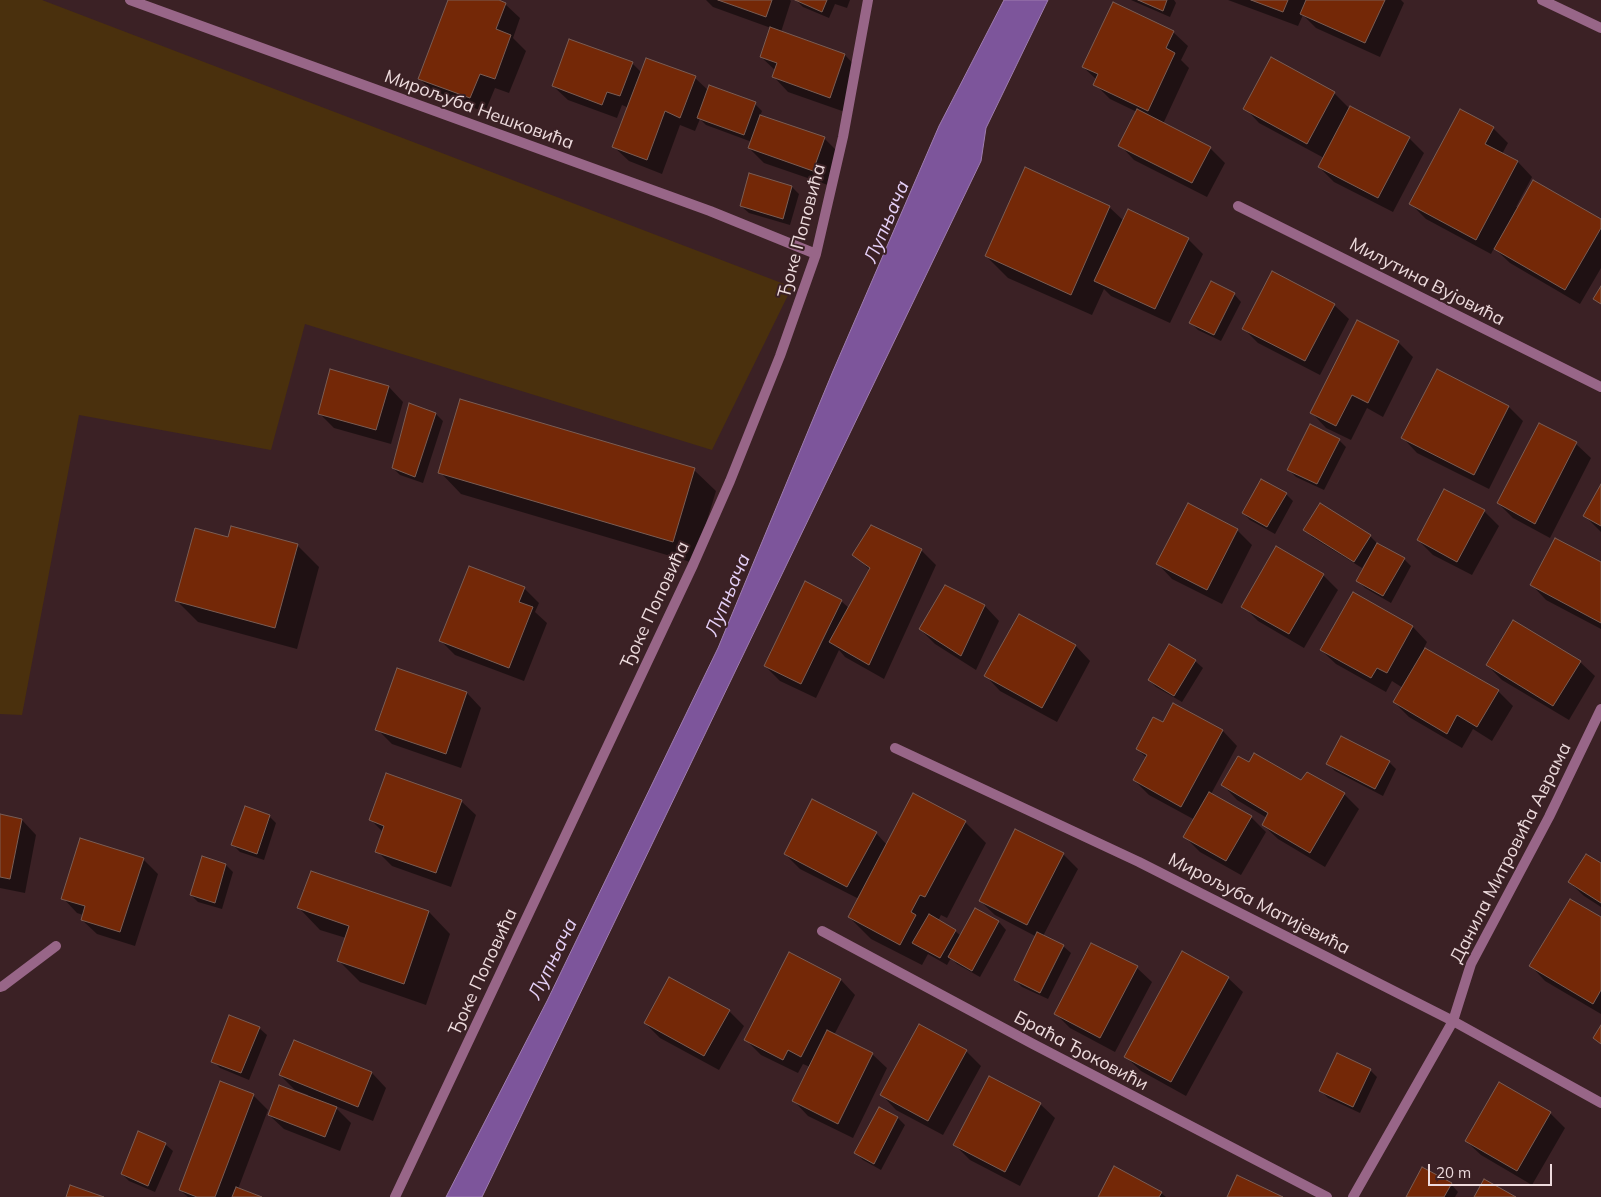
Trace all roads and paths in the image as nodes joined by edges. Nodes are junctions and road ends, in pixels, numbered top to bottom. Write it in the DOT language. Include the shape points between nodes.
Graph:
graph roads {
  1 [pos="130,0"];
  2 [pos="868,0"];
  3 [pos="1542,0"];
  4 [pos="1601,28"];
  5 [pos="1238,206"];
  6 [pos="816,254"];
  7 [pos="1601,387"];
  8 [pos="1601,710"];
  9 [pos="895,748"];
  10 [pos="822,931"];
  11 [pos="56,946"];
  12 [pos="0,987"];
  13 [pos="1454,1021"];
  14 [pos="1601,1103"];
  15 [pos="394,1197"];
  16 [pos="1327,1197"];
  17 [pos="1353,1197"];
  1 -- 6 [label="street, Мирољуба Нешковића" via="701,208"];
  2 -- 6 [label="street, Ђоке Поповића" via="844,137"];
  3 -- 4 [label="street"];
  5 -- 7 [label="street, Милутина Вујовића"];
  6 -- 15 [label="street, Ђоке Поповића" via="730,481"];
  8 -- 13 [label="street, Данила Митровића Аврама" via="1550,817 1471,964"];
  9 -- 13 [label="street, Мирољуба Матијевића" via="1139,862"];
  10 -- 16 [label="street, Браћа Ђоковићи"];
  11 -- 12 [label="street"];
  13 -- 14 [label="street, Мирољуба Матијевића"];
  13 -- 17 [label="street, Данила Митровића Аврама"];
}
